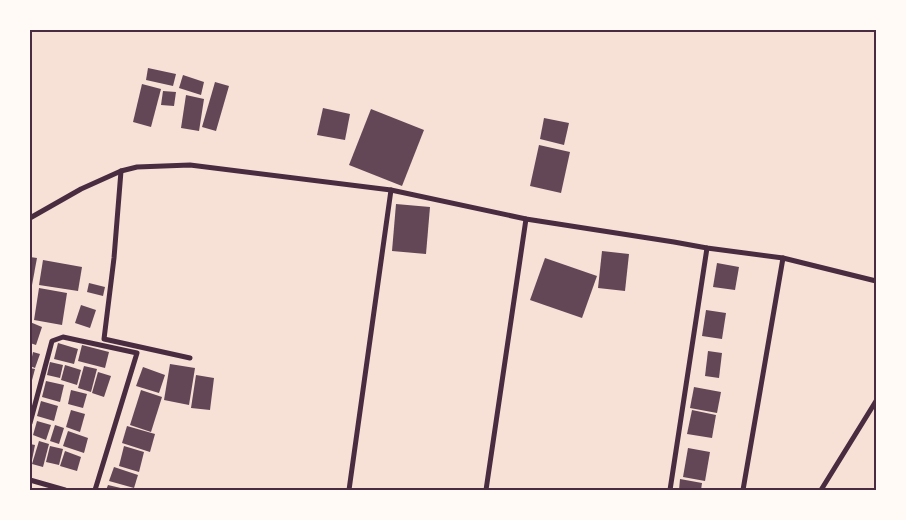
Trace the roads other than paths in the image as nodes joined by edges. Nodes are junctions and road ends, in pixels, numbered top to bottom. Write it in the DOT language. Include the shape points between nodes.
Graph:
graph roads {
  1 [pos="121,171"];
  2 [pos="391,190"];
  3 [pos="30,218"];
  4 [pos="526,219"];
  5 [pos="707,248"];
  6 [pos="783,258"];
  7 [pos="876,281"];
  8 [pos="126,344"];
  9 [pos="124,350"];
  10 [pos="190,358"];
  11 [pos="876,401"];
  12 [pos="30,423"];
  13 [pos="30,480"];
  14 [pos="65,490"];
  15 [pos="95,490"];
  16 [pos="350,490"];
  17 [pos="486,490"];
  18 [pos="670,490"];
  19 [pos="743,490"];
  20 [pos="821,490"];
  1 -- 2 [label="street" via="137,167 190,165"];
  1 -- 3 [label="street"];
  1 -- 8 [label="street" via="104,339"];
  2 -- 4 [label="street"];
  2 -- 16 [label="street"];
  4 -- 5 [label="street"];
  4 -- 17 [label="street"];
  5 -- 6 [label="street"];
  5 -- 18 [label="street"];
  6 -- 7 [label="street"];
  6 -- 19 [label="street"];
  8 -- 9 [label="street"];
  8 -- 10 [label="street"];
  9 -- 12 [label="street" via="63,336 52,341"];
  9 -- 15 [label="street" via="137,354"];
  11 -- 20 [label="street"];
  13 -- 14 [label="street"];
}
